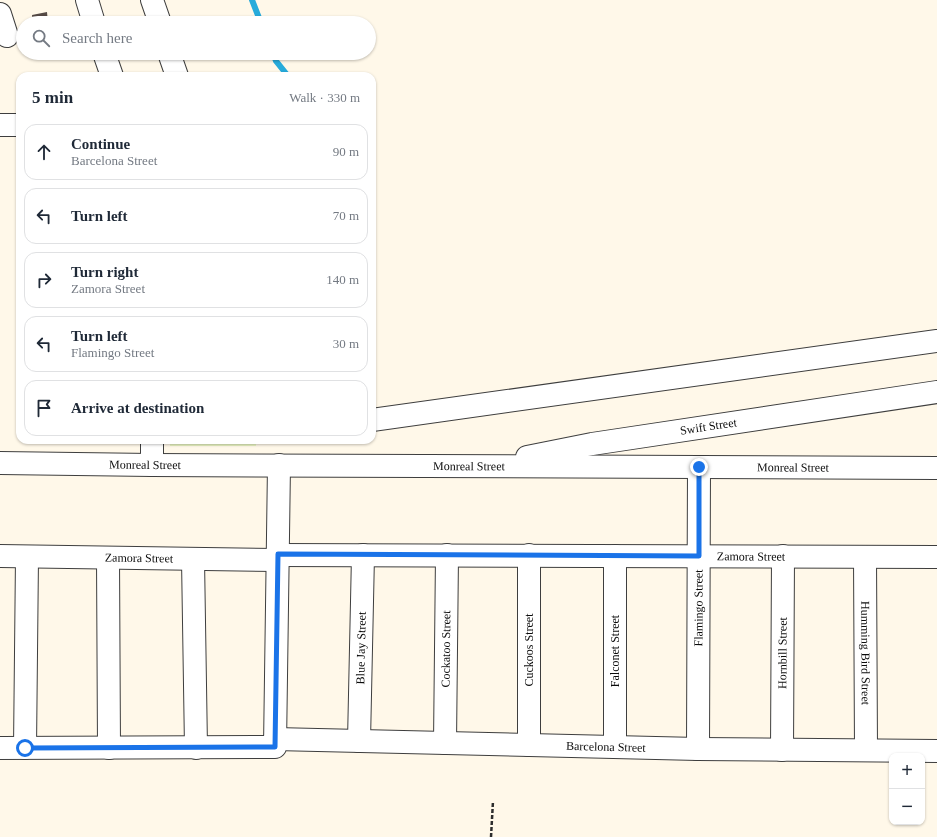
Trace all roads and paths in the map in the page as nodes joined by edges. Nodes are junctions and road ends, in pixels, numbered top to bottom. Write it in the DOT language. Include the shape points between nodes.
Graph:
graph roads {
  1 [pos="87,0"];
  2 [pos="152,0"];
  3 [pos="0,14"];
  4 [pos="92,16"];
  5 [pos="158,16"];
  6 [pos="10,37"];
  7 [pos="106,60"];
  8 [pos="171,60"];
  9 [pos="111,72"];
  10 [pos="176,72"];
  11 [pos="0,125"];
  12 [pos="16,125"];
  13 [pos="937,341"];
  14 [pos="937,392"];
  15 [pos="376,419"];
  16 [pos="152,444"];
  17 [pos="0,463"];
  18 [pos="152,465"];
  19 [pos="279,465"];
  20 [pos="482,466"];
  21 [pos="699,467"];
  22 [pos="937,468"];
  23 [pos="363,555"];
  24 [pos="447,555"];
  25 [pos="529,555"];
  26 [pos="0,556"];
  27 [pos="615,556"];
  28 [pos="699,556"];
  29 [pos="782,556"];
  30 [pos="27,557"];
  31 [pos="278,557"];
  32 [pos="865,557"];
  33 [pos="937,557"];
  34 [pos="108,558"];
  35 [pos="193,559"];
  36 [pos="359,741"];
  37 [pos="275,743"];
  38 [pos="445,743"];
  39 [pos="529,745"];
  40 [pos="615,747"];
  41 [pos="0,748"];
  42 [pos="25,748"];
  43 [pos="109,748"];
  44 [pos="196,748"];
  45 [pos="698,749"];
  46 [pos="782,750"];
  47 [pos="866,750"];
  48 [pos="937,751"];
  49 [pos="493,801"];
  50 [pos="491,837"];
  1 -- 4 [label="street"];
  2 -- 5 [label="street"];
  3 -- 6 [label="street"];
  7 -- 9 [label="street"];
  8 -- 10 [label="street"];
  11 -- 12 [label="street"];
  13 -- 15 [label="street"];
  14 -- 20 [label="street, Swift Street" via="592,444"];
  16 -- 18 [label="street"];
  17 -- 18 [label="street, Monreal Street"];
  18 -- 19 [label="street, Monreal Street"];
  19 -- 20 [label="street, Monreal Street"];
  19 -- 31 [label="street"];
  20 -- 21 [label="street, Monreal Street"];
  21 -- 22 [label="street, Monreal Street"];
  21 -- 28 [label="street, Flamingo Street"];
  23 -- 24 [label="street, Zamora Street"];
  23 -- 31 [label="street, Zamora Street"];
  23 -- 36 [label="street, Blue Jay Street"];
  24 -- 25 [label="street, Zamora Street"];
  24 -- 38 [label="street, Cockatoo Street"];
  25 -- 27 [label="street, Zamora Street"];
  25 -- 39 [label="street, Cuckoos Street"];
  26 -- 30 [label="street, Zamora Street"];
  27 -- 28 [label="street, Zamora Street"];
  27 -- 40 [label="street, Falconet Street"];
  28 -- 29 [label="street, Zamora Street"];
  28 -- 45 [label="street, Flamingo Street"];
  29 -- 32 [label="street, Zamora Street"];
  29 -- 46 [label="street, Hornbill Street"];
  30 -- 34 [label="street, Zamora Street"];
  30 -- 42 [label="street"];
  31 -- 35 [label="street, Zamora Street"];
  31 -- 37 [label="street"];
  32 -- 33 [label="street, Zamora Street"];
  32 -- 47 [label="street, Humming Bird Street"];
  34 -- 35 [label="street, Zamora Street"];
  34 -- 43 [label="street"];
  35 -- 44 [label="street"];
  36 -- 37 [label="street, Barcelona Street"];
  36 -- 38 [label="street, Barcelona Street"];
  37 -- 44 [label="street, Barcelona Street"];
  38 -- 39 [label="street, Barcelona Street"];
  39 -- 40 [label="street, Barcelona Street"];
  40 -- 45 [label="street, Barcelona Street"];
  41 -- 42 [label="street, Barcelona Street"];
  42 -- 43 [label="street, Barcelona Street"];
  43 -- 44 [label="street, Barcelona Street"];
  45 -- 46 [label="street, Barcelona Street"];
  46 -- 47 [label="street, Barcelona Street"];
  47 -- 48 [label="street, Barcelona Street"];
  49 -- 50 [label="path"];
}
